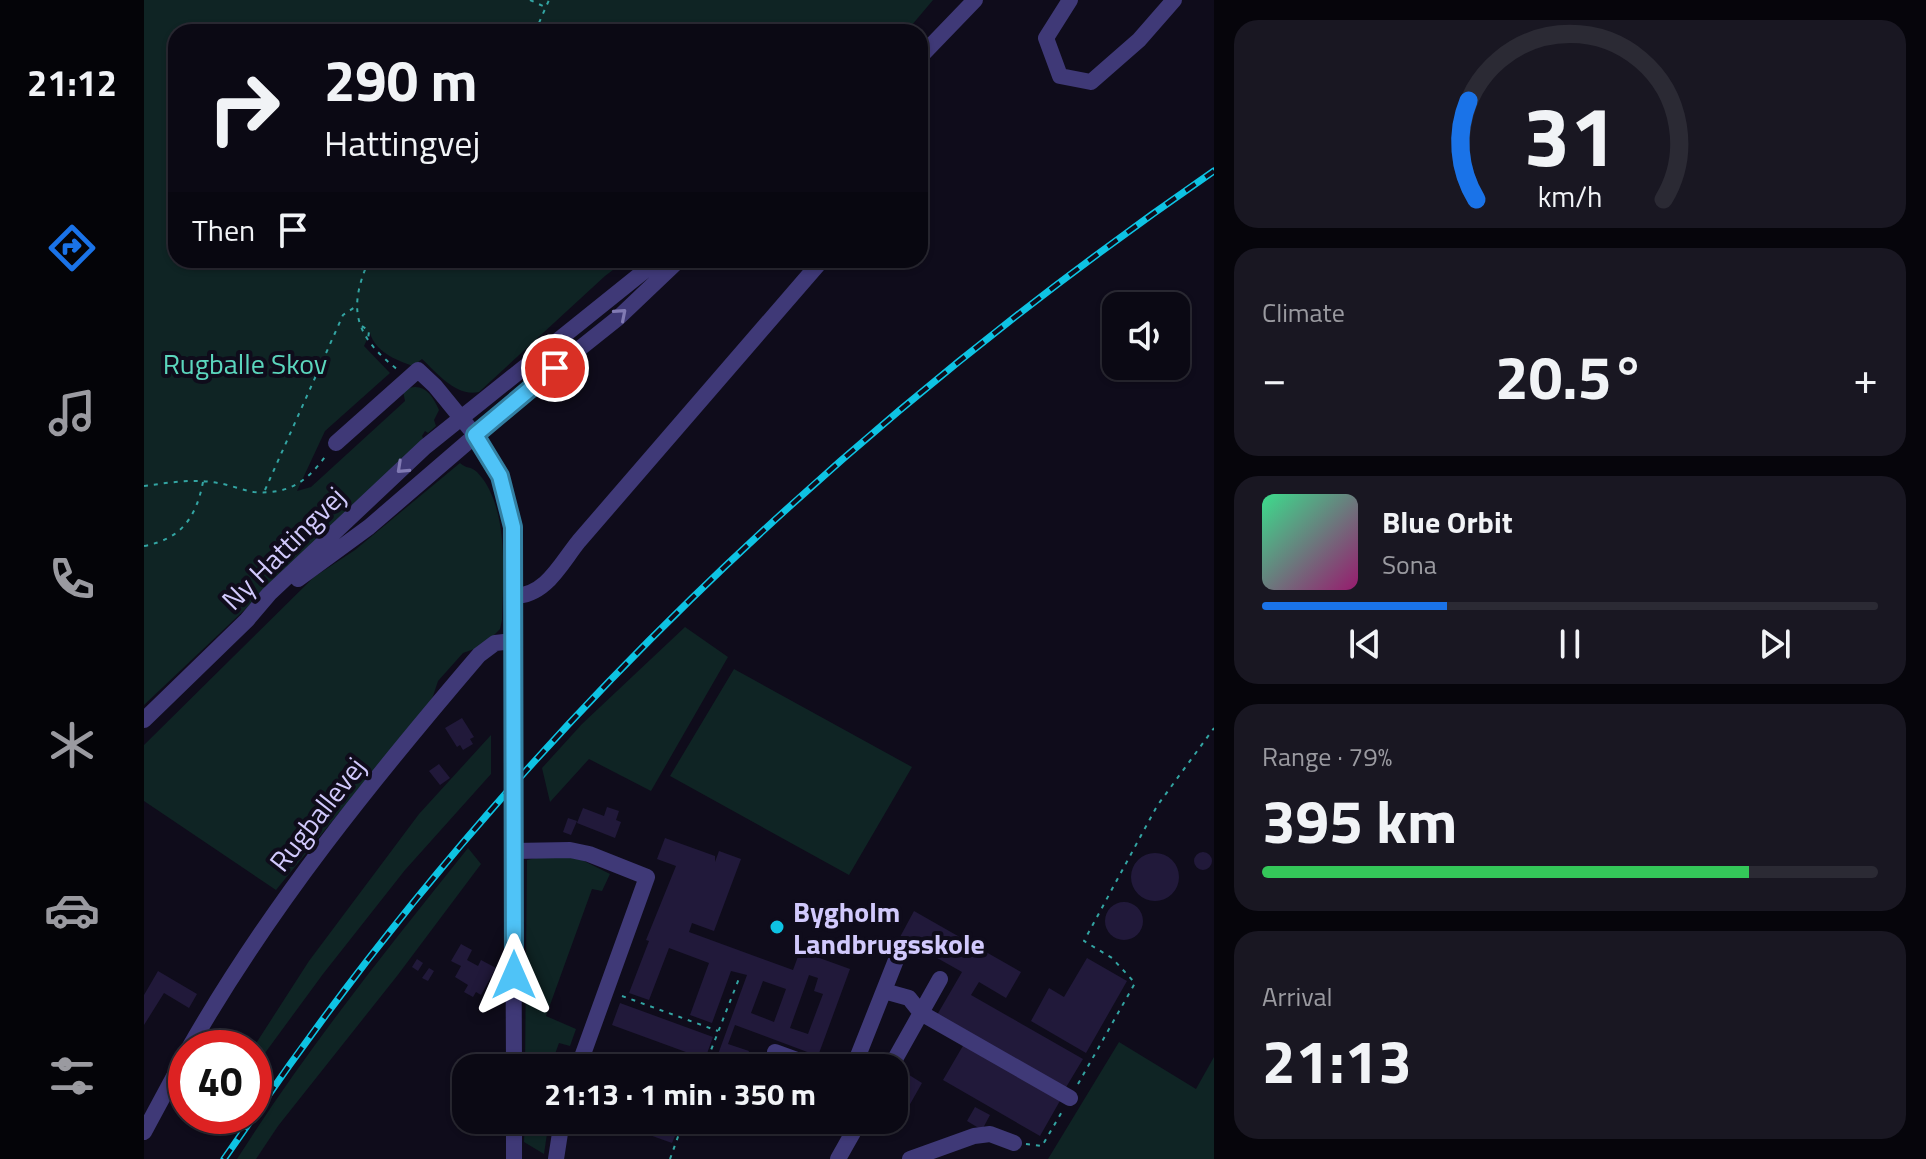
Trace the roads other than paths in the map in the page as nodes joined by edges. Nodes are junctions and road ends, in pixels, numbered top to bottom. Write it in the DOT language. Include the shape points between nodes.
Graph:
graph roads {
  1 [pos="975,0"];
  2 [pos="1070,0"];
  3 [pos="1174,0"];
  4 [pos="928,49"];
  5 [pos="648,268"];
  6 [pos="671,268"];
  7 [pos="815,268"];
  8 [pos="601,305"];
  9 [pos="461,417"];
  10 [pos="475,435"];
  11 [pos="336,443"];
  12 [pos="514,596"];
  13 [pos="247,620"];
  14 [pos="513,641"];
  15 [pos="144,720"];
  16 [pos="514,843"];
  17 [pos="896,960"];
  18 [pos="940,979"];
  19 [pos="884,991"];
  20 [pos="921,1013"];
  21 [pos="200,1030"];
  22 [pos="775,1052"];
  23 [pos="514,1054"];
  24 [pos="583,1054"];
  25 [pos="780,1054"];
  26 [pos="859,1054"];
  27 [pos="898,1054"];
  28 [pos="168,1087"];
  29 [pos="1070,1098"];
  30 [pos="144,1132"];
  31 [pos="516,1134"];
  32 [pos="560,1134"];
  33 [pos="852,1134"];
  34 [pos="1014,1143"];
  35 [pos="519,1158"];
  36 [pos="556,1159"];
  37 [pos="838,1159"];
  38 [pos="910,1159"];
  1 -- 4 [label="street"];
  2 -- 3 [label="street" via="1046,38 1060,76 1091,82"];
  5 -- 8 [label="street"];
  10 -- 6 [label="street, one-way"];
  7 -- 12 [label="street" via="541,589"];
  8 -- 9 [label="street, Ny Hattingvej"];
  8 -- 10 [label="street" via="568,341 480,415"];
  9 -- 10 [label="street"];
  9 -- 11 [label="street" via="418,370"];
  9 -- 13 [label="street, Ny Hattingvej, one-way" via="284,579"];
  10 -- 12 [label="street" via="500,476 513,527"];
  10 -- 13 [label="street" via="369,527"];
  12 -- 14 [label="street"];
  13 -- 15 [label="street, Ny Hattingvej"];
  14 -- 16 [label="street, bridge"];
  14 -- 21 [label="street, Rugballevej" via="495,643 479,655 317,853"];
  16 -- 23 [label="street"];
  16 -- 24 [label="street" via="589,854 647,877"];
  17 -- 19 [label="street"];
  18 -- 20 [label="street"];
  19 -- 20 [label="street" via="909,998"];
  19 -- 26 [label="street"];
  20 -- 27 [label="street"];
  20 -- 29 [label="street"];
  22 -- 25 [label="street"];
  28 -- 30 [label="street"];
  31 -- 35 [label="street"];
  32 -- 36 [label="street"];
  33 -- 37 [label="street"];
  34 -- 38 [label="street" via="990,1134 974,1136"];
}
